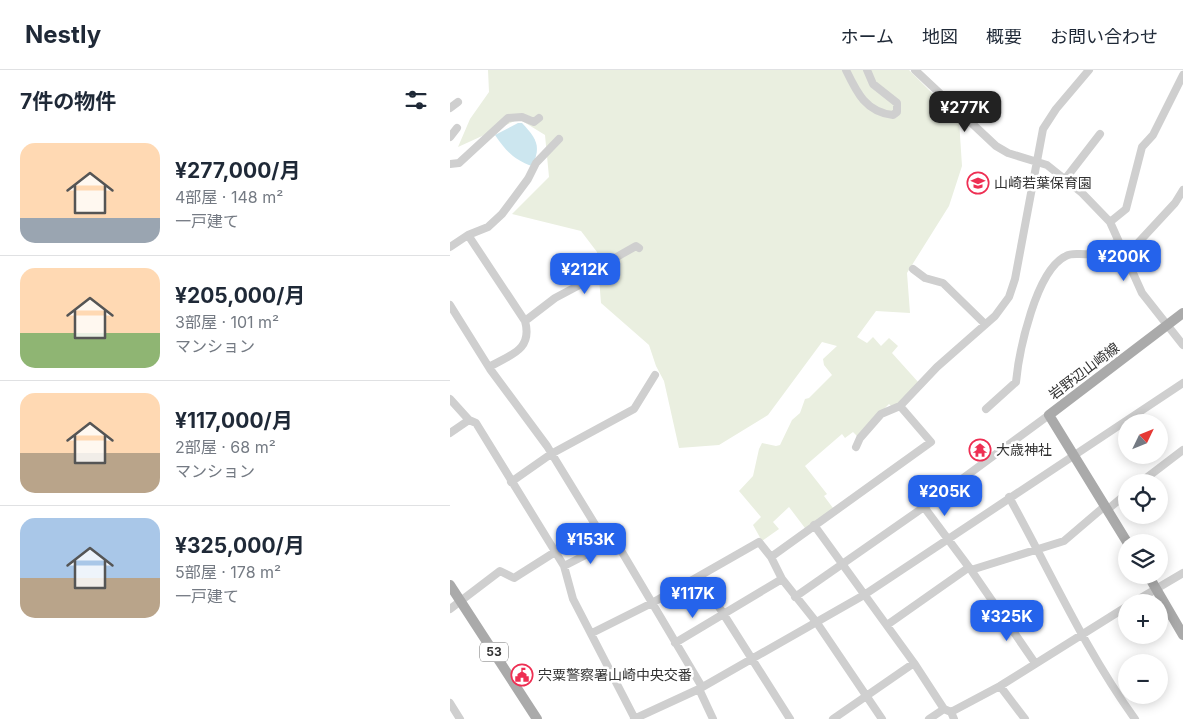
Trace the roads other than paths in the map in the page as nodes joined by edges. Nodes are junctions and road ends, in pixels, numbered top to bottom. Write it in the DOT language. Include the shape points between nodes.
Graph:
graph roads {
  1 [pos="846,70"];
  2 [pos="867,70"];
  3 [pos="916,70"];
  4 [pos="1089,70"];
  5 [pos="1183,75"];
  6 [pos="458,102"];
  7 [pos="450,108"];
  8 [pos="539,118"];
  9 [pos="457,128"];
  10 [pos="1100,134"];
  11 [pos="450,137"];
  12 [pos="559,139"];
  13 [pos="1039,161"];
  14 [pos="450,164"];
  15 [pos="1066,178"];
  16 [pos="1183,190"];
  17 [pos="1110,222"];
  18 [pos="468,235"];
  19 [pos="450,236"];
  20 [pos="1118,242"];
  21 [pos="453,245"];
  22 [pos="639,248"];
  23 [pos="1124,257"];
  24 [pos="913,269"];
  25 [pos="450,306"];
  26 [pos="1183,313"];
  27 [pos="525,321"];
  28 [pos="985,324"];
  29 [pos="1167,325"];
  30 [pos="1183,345"];
  31 [pos="489,366"];
  32 [pos="655,375"];
  33 [pos="1183,383"];
  34 [pos="450,399"];
  35 [pos="900,406"];
  36 [pos="986,410"];
  37 [pos="1049,415"];
  38 [pos="469,420"];
  39 [pos="450,433"];
  40 [pos="856,447"];
  41 [pos="1183,450"];
  42 [pos="551,454"];
  43 [pos="1073,455"];
  44 [pos="1152,474"];
  45 [pos="511,482"];
  46 [pos="1009,497"];
  47 [pos="1118,500"];
  48 [pos="924,507"];
  49 [pos="1106,508"];
  50 [pos="814,525"];
  51 [pos="1122,534"];
  52 [pos="947,540"];
  53 [pos="607,544"];
  54 [pos="1038,549"];
  55 [pos="555,552"];
  56 [pos="771,557"];
  57 [pos="841,564"];
  58 [pos="564,566"];
  59 [pos="970,569"];
  60 [pos="1183,573"];
  61 [pos="700,577"];
  62 [pos="782,579"];
  63 [pos="1154,584"];
  64 [pos="450,585"];
  65 [pos="1157,589"];
  66 [pos="1148,594"];
  67 [pos="864,595"];
  68 [pos="795,597"];
  69 [pos="461,601"];
  70 [pos="652,603"];
  71 [pos="450,609"];
  72 [pos="1118,612"];
  73 [pos="723,614"];
  74 [pos="817,623"];
  75 [pos="887,625"];
  76 [pos="592,633"];
  77 [pos="1082,634"];
  78 [pos="1183,635"];
  79 [pos="675,643"];
  80 [pos="751,659"];
  81 [pos="914,663"];
  82 [pos="1036,663"];
  83 [pos="1000,686"];
  84 [pos="701,688"];
  85 [pos="866,696"];
  86 [pos="450,703"];
  87 [pos="950,713"];
  88 [pos="460,719"];
  89 [pos="537,719"];
  90 [pos="635,719"];
  91 [pos="713,719"];
  92 [pos="790,719"];
  93 [pos="833,719"];
  94 [pos="882,719"];
  95 [pos="928,719"];
  96 [pos="1025,719"];
  97 [pos="1135,719"];
  1 -- 2 [label="street" via="859,96 871,109 882,114 898,112 897,103 873,84"];
  3 -- 13 [label="street" via="996,146 1008,153"];
  4 -- 13 [label="street" via="1043,129"];
  5 -- 17 [label="street" via="1153,135 1142,147 1126,209"];
  6 -- 7 [label="street"];
  8 -- 14 [label="street" via="530,122 522,117 508,118 459,163"];
  9 -- 11 [label="street"];
  10 -- 15 [label="street"];
  12 -- 18 [label="street" via="536,163 502,214 488,227"];
  13 -- 15 [label="street"];
  13 -- 28 [label="street" via="1015,279 1009,297"];
  15 -- 17 [label="street"];
  16 -- 23 [label="street" via="1175,203"];
  17 -- 20 [label="street"];
  18 -- 21 [label="street"];
  18 -- 27 [label="street"];
  19 -- 21 [label="street"];
  20 -- 23 [label="street"];
  20 -- 36 [label="street" via="1090,254 1067,255 1053,264 1031,312 1019,353 1016,382"];
  22 -- 27 [label="street" via="636,246 616,256 587,281 555,298"];
  23 -- 29 [label="street" via="1142,294"];
  24 -- 28 [label="street" via="925,278 943,283"];
  25 -- 31 [label="street"];
  26 -- 29 [label="main road, 岩野辺山崎線"];
  27 -- 31 [label="street" via="528,332 521,349"];
  28 -- 35 [label="street"];
  29 -- 30 [label="street"];
  29 -- 37 [label="main road, 岩野辺山崎線"];
  31 -- 42 [label="street"];
  32 -- 42 [label="street" via="634,409"];
  33 -- 43 [label="street"];
  34 -- 38 [label="street"];
  35 -- 40 [label="street" via="882,414"];
  35 -- 50 [label="street" via="931,442"];
  37 -- 43 [label="main road, 岩野辺山崎線"];
  37 -- 48 [label="street"];
  38 -- 39 [label="street"];
  38 -- 45 [label="street" via="476,423"];
  41 -- 44 [label="street"];
  42 -- 45 [label="street"];
  42 -- 53 [label="street"];
  43 -- 46 [label="street"];
  43 -- 49 [label="main road, 岩野辺山崎線"];
  45 -- 55 [label="street"];
  46 -- 52 [label="street"];
  46 -- 54 [label="street"];
  47 -- 49 [label="street"];
  48 -- 52 [label="street"];
  48 -- 57 [label="street"];
  49 -- 51 [label="main road, 岩野辺山崎線"];
  49 -- 54 [label="street" via="1064,541"];
  50 -- 56 [label="street"];
  50 -- 57 [label="street"];
  52 -- 59 [label="street"];
  52 -- 67 [label="street"];
  53 -- 58 [label="street"];
  53 -- 70 [label="street" via="616,542"];
  54 -- 59 [label="street"];
  54 -- 77 [label="street"];
  55 -- 58 [label="street"];
  55 -- 69 [label="street" via="514,578 500,571"];
  56 -- 61 [label="street" via="759,542"];
  56 -- 62 [label="street"];
  57 -- 67 [label="street"];
  57 -- 68 [label="street"];
  58 -- 76 [label="street" via="573,599"];
  59 -- 75 [label="street"];
  59 -- 82 [label="street"];
  60 -- 65 [label="street"];
  61 -- 70 [label="street"];
  61 -- 73 [label="street"];
  62 -- 68 [label="street"];
  62 -- 73 [label="street"];
  63 -- 65 [label="main road"];
  64 -- 69 [label="main road, 53"];
  65 -- 66 [label="street"];
  65 -- 78 [label="main road"];
  67 -- 74 [label="street"];
  67 -- 75 [label="street"];
  68 -- 74 [label="street"];
  69 -- 71 [label="street"];
  69 -- 89 [label="main road, 53"];
  70 -- 76 [label="street"];
  70 -- 79 [label="street"];
  72 -- 77 [label="street"];
  73 -- 79 [label="street"];
  73 -- 80 [label="street"];
  74 -- 80 [label="street"];
  74 -- 85 [label="street"];
  75 -- 81 [label="street"];
  76 -- 90 [label="street"];
  77 -- 82 [label="street"];
  77 -- 97 [label="street"];
  79 -- 84 [label="street"];
  80 -- 84 [label="street"];
  80 -- 92 [label="street"];
  81 -- 85 [label="street"];
  81 -- 87 [label="street"];
  82 -- 83 [label="street"];
  83 -- 87 [label="street"];
  83 -- 96 [label="street"];
  84 -- 90 [label="street"];
  84 -- 91 [label="street"];
  85 -- 93 [label="street"];
  85 -- 94 [label="street"];
  86 -- 88 [label="street"];
  87 -- 95 [label="street"];
}
